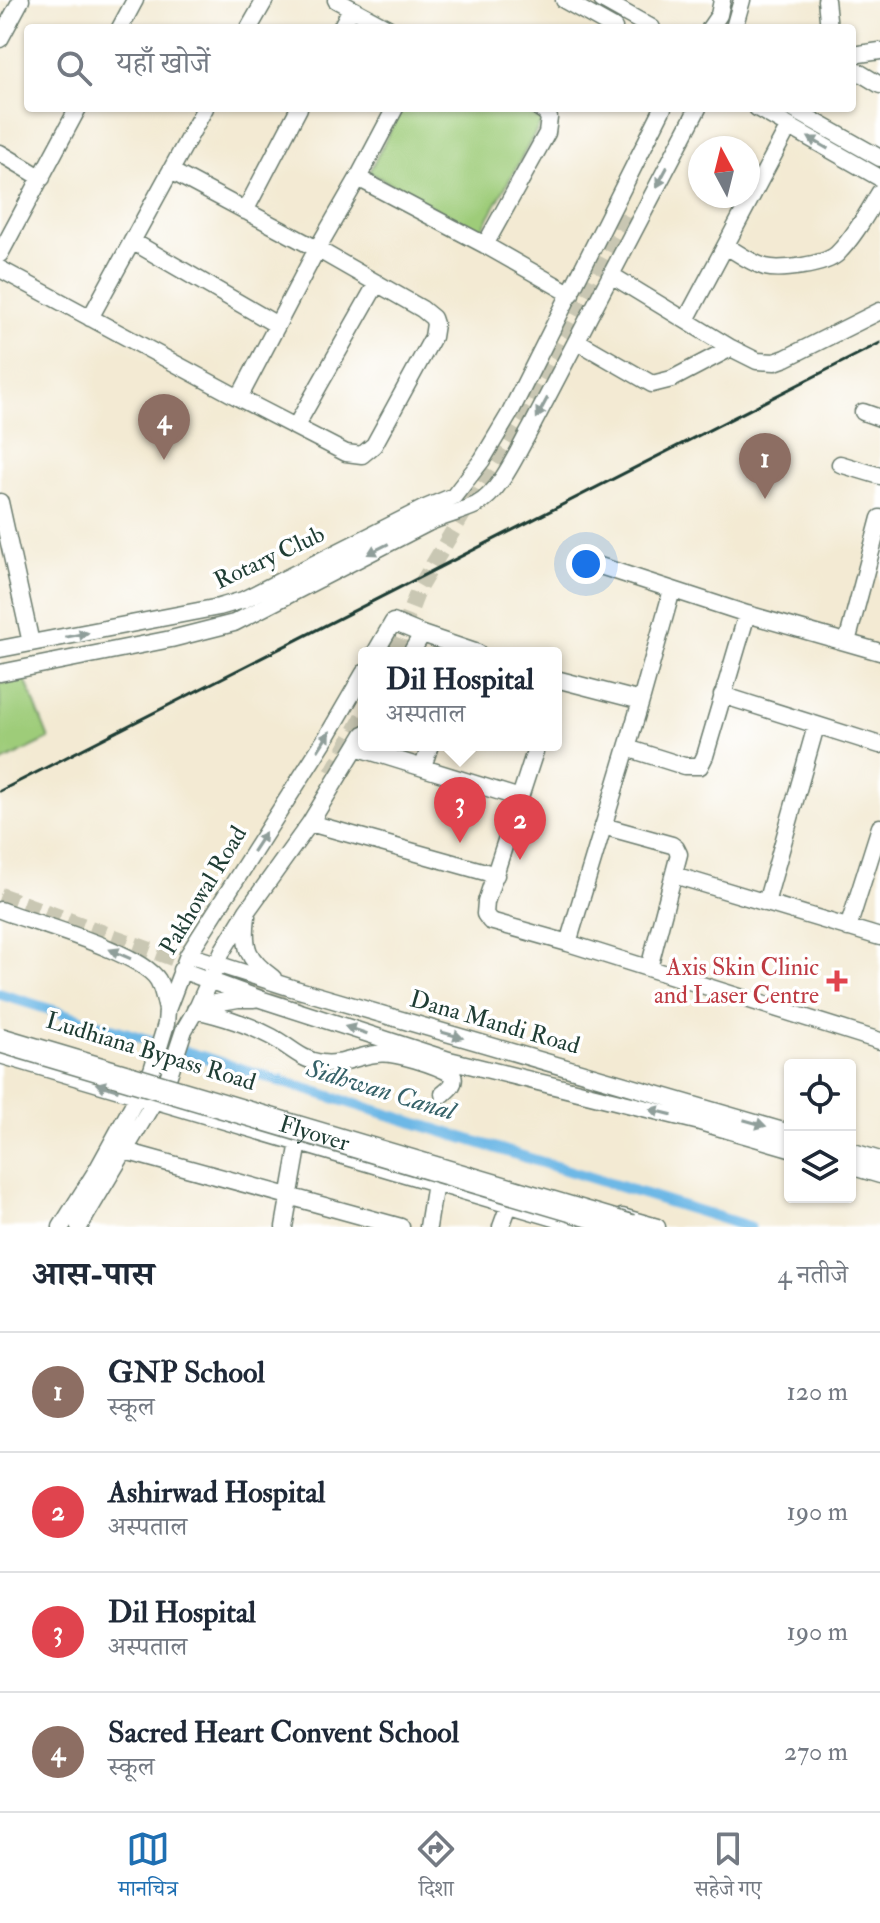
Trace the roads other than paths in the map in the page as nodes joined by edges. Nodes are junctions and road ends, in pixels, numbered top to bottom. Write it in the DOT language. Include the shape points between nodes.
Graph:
graph roads {
  1 [pos="21,0"];
  2 [pos="135,0"];
  3 [pos="265,0"];
  4 [pos="336,0"];
  5 [pos="564,0"];
  6 [pos="602,0"];
  7 [pos="722,0"];
  8 [pos="742,0"];
  9 [pos="826,0"];
  10 [pos="351,9"];
  11 [pos="122,24"];
  12 [pos="251,24"];
  13 [pos="343,24"];
  14 [pos="380,24"];
  15 [pos="607,24"];
  16 [pos="645,24"];
  17 [pos="713,24"];
  18 [pos="735,24"];
  19 [pos="829,24"];
  20 [pos="0,39"];
  21 [pos="880,51"];
  22 [pos="856,54"];
  23 [pos="856,70"];
  24 [pos="880,85"];
  25 [pos="76,112"];
  26 [pos="203,112"];
  27 [pos="297,112"];
  28 [pos="393,112"];
  29 [pos="545,112"];
  30 [pos="661,112"];
  31 [pos="696,112"];
  32 [pos="764,112"];
  33 [pos="798,112"];
  34 [pos="789,126"];
  35 [pos="0,153"];
  36 [pos="880,158"];
  37 [pos="171,171"];
  38 [pos="42,178"];
  39 [pos="358,178"];
  40 [pos="880,178"];
  41 [pos="880,192"];
  42 [pos="245,211"];
  43 [pos="132,241"];
  44 [pos="485,245"];
  45 [pos="726,246"];
  46 [pos="317,249"];
  47 [pos="0,254"];
  48 [pos="0,269"];
  49 [pos="611,275"];
  50 [pos="377,283"];
  51 [pos="571,294"];
  52 [pos="880,311"];
  53 [pos="90,318"];
  54 [pos="686,320"];
  55 [pos="277,325"];
  56 [pos="577,341"];
  57 [pos="731,348"];
  58 [pos="239,398"];
  59 [pos="863,412"];
  60 [pos="880,418"];
  61 [pos="296,426"];
  62 [pos="840,464"];
  63 [pos="880,476"];
  64 [pos="0,502"];
  65 [pos="425,516"];
  66 [pos="880,518"];
  67 [pos="600,566"];
  68 [pos="672,590"];
  69 [pos="243,600"];
  70 [pos="747,614"];
  71 [pos="422,634"];
  72 [pos="847,642"];
  73 [pos="31,643"];
  74 [pos="378,647"];
  75 [pos="414,647"];
  76 [pos="451,647"];
  77 [pos="0,649"];
  78 [pos="880,652"];
  79 [pos="0,665"];
  80 [pos="0,673"];
  81 [pos="562,682"];
  82 [pos="358,683"];
  83 [pos="722,695"];
  84 [pos="641,701"];
  85 [pos="816,726"];
  86 [pos="358,743"];
  87 [pos="880,745"];
  88 [pos="627,748"];
  89 [pos="386,751"];
  90 [pos="428,751"];
  91 [pos="535,751"];
  92 [pos="423,767"];
  93 [pos="520,798"];
  94 [pos="310,823"];
  95 [pos="603,826"];
  96 [pos="880,827"];
  97 [pos="496,875"];
  98 [pos="674,875"];
  99 [pos="766,903"];
  100 [pos="0,910"];
  101 [pos="247,911"];
  102 [pos="233,925"];
  103 [pos="848,928"];
  104 [pos="880,937"];
  105 [pos="568,943"];
  106 [pos="184,963"];
  107 [pos="649,968"];
  108 [pos="210,969"];
  109 [pos="284,985"];
  110 [pos="260,999"];
  111 [pos="196,1008"];
  112 [pos="167,1017"];
  113 [pos="0,1030"];
  114 [pos="0,1040"];
  115 [pos="880,1041"];
  116 [pos="0,1055"];
  117 [pos="502,1056"];
  118 [pos="529,1060"];
  119 [pos="150,1072"];
  120 [pos="167,1079"];
  121 [pos="536,1081"];
  122 [pos="443,1094"];
  123 [pos="146,1098"];
  124 [pos="784,1131"];
  125 [pos="299,1142"];
  126 [pos="784,1146"];
  127 [pos="125,1151"];
  128 [pos="856,1153"];
  129 [pos="880,1160"];
  130 [pos="856,1168"];
  131 [pos="880,1175"];
  132 [pos="435,1183"];
  133 [pos="289,1196"];
  134 [pos="509,1205"];
  135 [pos="61,1227"];
  136 [pos="79,1227"];
  137 [pos="284,1227"];
  138 [pos="401,1227"];
  139 [pos="428,1227"];
  140 [pos="501,1227"];
  141 [pos="585,1227"];
  142 [pos="631,1227"];
  143 [pos="657,1227"];
  1 -- 20 [label="street"];
  2 -- 11 [label="street"];
  3 -- 12 [label="street"];
  4 -- 10 [label="street"];
  5 -- 15 [label="street"];
  6 -- 16 [label="street"];
  7 -- 17 [label="street"];
  8 -- 18 [label="street"];
  9 -- 19 [label="street"];
  10 -- 13 [label="street"];
  10 -- 14 [label="street"];
  21 -- 22 [label="street"];
  23 -- 24 [label="street"];
  25 -- 38 [label="street"];
  26 -- 37 [label="street"];
  27 -- 42 [label="street"];
  28 -- 39 [label="street"];
  29 -- 44 [label="street" via="547,133"];
  30 -- 51 [label="street"];
  31 -- 49 [label="street, one-way"];
  32 -- 34 [label="street"];
  33 -- 36 [label="street"];
  40 -- 34 [label="street, one-way"];
  34 -- 45 [label="street"];
  35 -- 38 [label="street"];
  37 -- 42 [label="street"];
  37 -- 43 [label="street"];
  38 -- 47 [label="street"];
  39 -- 44 [label="street"];
  39 -- 46 [label="street"];
  41 -- 45 [label="street" via="847,243 827,260 768,268"];
  42 -- 46 [label="street"];
  43 -- 53 [label="street"];
  43 -- 55 [label="street"];
  44 -- 51 [label="street"];
  45 -- 54 [label="street"];
  46 -- 50 [label="street"];
  46 -- 55 [label="street"];
  48 -- 53 [label="street"];
  49 -- 54 [label="street"];
  49 -- 56 [label="street"];
  50 -- 61 [label="street"];
  50 -- 61 [label="street" via="422,309 435,324 433,337 374,445 362,455 346,453"];
  51 -- 65 [label="street, Rotary Club" via="482,460 454,496"];
  52 -- 57 [label="street" via="775,362 757,361"];
  53 -- 58 [label="street"];
  54 -- 57 [label="street"];
  55 -- 58 [label="street"];
  56 -- 57 [label="street" via="652,384"];
  56 -- 65 [label="street, one-way" via="514,459 486,498 448,514"];
  58 -- 61 [label="street"];
  59 -- 60 [label="street"];
  62 -- 63 [label="street"];
  64 -- 73 [label="street"];
  65 -- 69 [label="street, Rotary Club"];
  65 -- 80 [label="street, one-way" via="234,623"];
  66 -- 72 [label="street"];
  67 -- 68 [label="street"];
  68 -- 70 [label="street"];
  68 -- 84 [label="street"];
  73 -- 69 [label="street, Rotary Club, one-way"];
  69 -- 79 [label="street" via="235,614 223,620"];
  70 -- 72 [label="street"];
  70 -- 83 [label="street"];
  71 -- 74 [label="street" via="393,622"];
  71 -- 75 [label="street"];
  71 -- 76 [label="street"];
  72 -- 78 [label="street"];
  73 -- 77 [label="street, Rotary Club"];
  81 -- 84 [label="street"];
  106 -- 82 [label="street, Pakhowal Road, one-way"];
  83 -- 85 [label="street"];
  83 -- 88 [label="street" via="700,766"];
  84 -- 88 [label="street"];
  85 -- 87 [label="street"];
  85 -- 99 [label="street"];
  86 -- 94 [label="street, Pakhowal Road"];
  88 -- 95 [label="street"];
  89 -- 92 [label="street"];
  90 -- 92 [label="street"];
  91 -- 93 [label="street"];
  92 -- 93 [label="street"];
  93 -- 97 [label="street"];
  94 -- 97 [label="street"];
  94 -- 101 [label="street, Pakhowal Road"];
  95 -- 98 [label="street" via="676,848"];
  95 -- 105 [label="street"];
  96 -- 103 [label="street"];
  97 -- 105 [label="street" via="485,908 490,921"];
  98 -- 99 [label="street"];
  98 -- 107 [label="street"];
  99 -- 103 [label="street"];
  112 -- 100 [label="street, one-way" via="158,980 142,965"];
  101 -- 108 [label="street, Pakhowal Road"];
  101 -- 109 [label="street" via="247,951"];
  102 -- 108 [label="street"];
  103 -- 104 [label="street"];
  105 -- 107 [label="street"];
  106 -- 108 [label="street, Dana Mandi Road"];
  106 -- 112 [label="street, Pakhowal Road"];
  107 -- 115 [label="street"];
  108 -- 109 [label="street, Dana Mandi Road"];
  108 -- 110 [label="street"];
  108 -- 111 [label="street, Pakhowal Road"];
  109 -- 118 [label="street, Dana Mandi Road, one-way"];
  110 -- 111 [label="street"];
  121 -- 110 [label="street, one-way" via="449,1060"];
  111 -- 120 [label="street, Pakhowal Road"];
  111 -- 122 [label="street" via="257,1029 318,1063 385,1053 424,1064 453,1075 452,1086"];
  112 -- 119 [label="street, Pakhowal Road"];
  113 -- 119 [label="street, Ludhiana Bypass Road"];
  114 -- 142 [label="highway, Flyover, bridge"];
  123 -- 116 [label="street, Ludhiana Bypass Road, one-way"];
  117 -- 118 [label="street"];
  118 -- 121 [label="street"];
  118 -- 124 [label="street, Dana Mandi Road, one-way"];
  119 -- 120 [label="street, Ludhiana Bypass Road"];
  119 -- 123 [label="street, Pakhowal Road"];
  120 -- 123 [label="street, Pakhowal Road"];
  120 -- 143 [label="street, Ludhiana Bypass Road"];
  126 -- 121 [label="street, one-way"];
  123 -- 125 [label="street, Ludhiana Bypass Road"];
  123 -- 127 [label="street, Pakhowal Road"];
  123 -- 135 [label="street, Pakhowal Road"];
  125 -- 132 [label="street, Ludhiana Bypass Road"];
  125 -- 133 [label="street"];
  127 -- 133 [label="street"];
  127 -- 136 [label="street, Pakhowal Road"];
  128 -- 129 [label="street"];
  130 -- 131 [label="street"];
  132 -- 134 [label="street, Ludhiana Bypass Road"];
  132 -- 139 [label="street"];
  133 -- 137 [label="street"];
  133 -- 138 [label="street"];
  134 -- 140 [label="street"];
  134 -- 141 [label="street, Ludhiana Bypass Road"];
}
